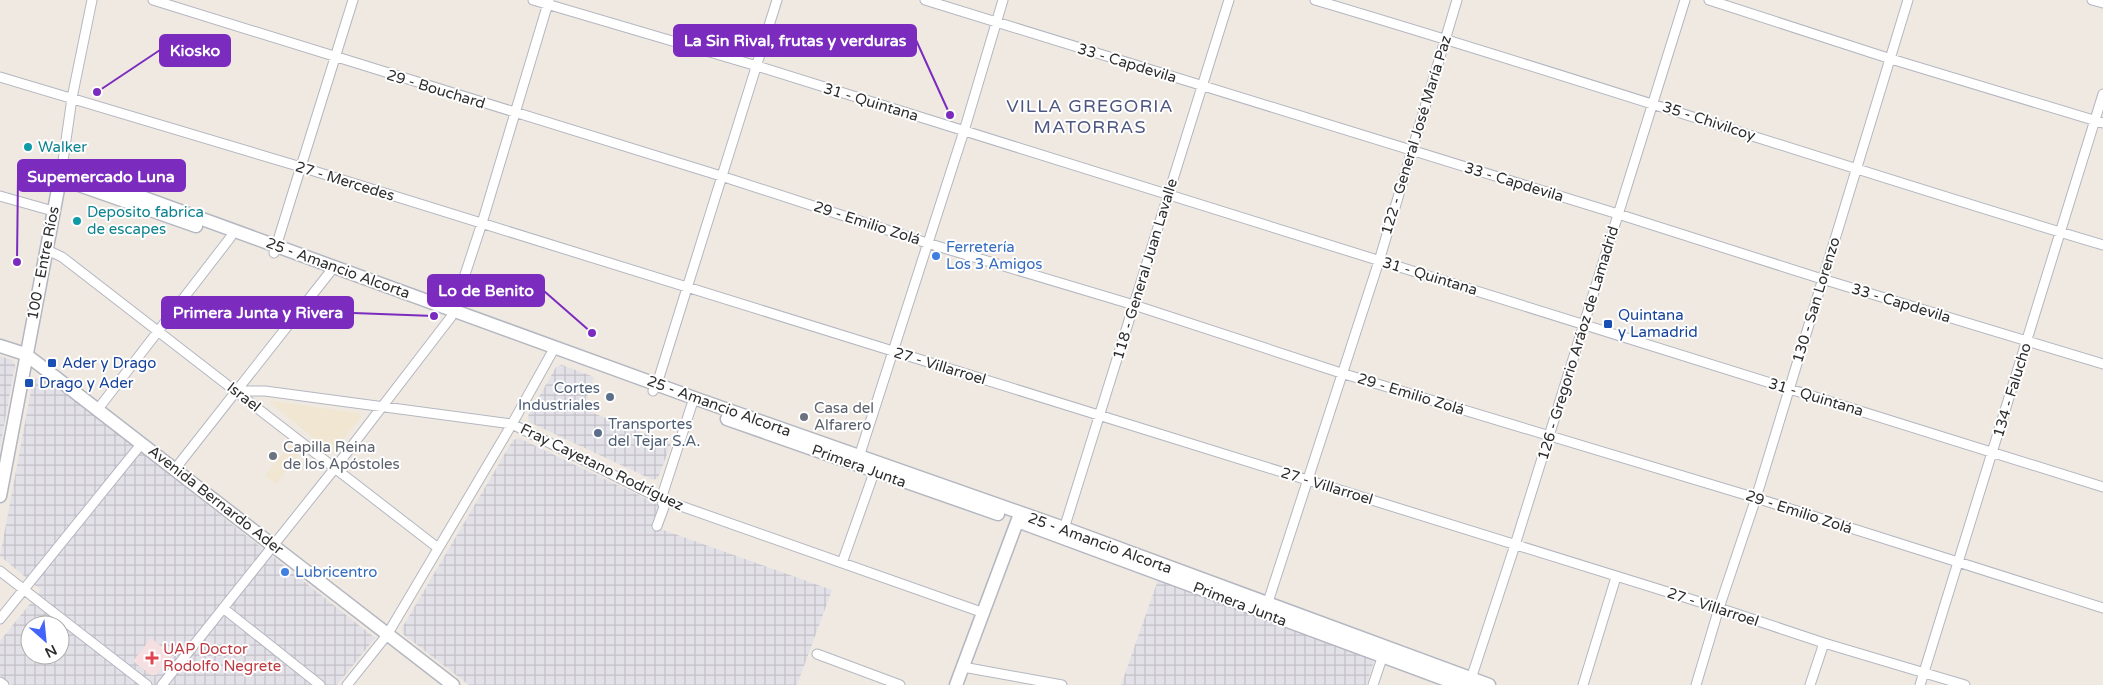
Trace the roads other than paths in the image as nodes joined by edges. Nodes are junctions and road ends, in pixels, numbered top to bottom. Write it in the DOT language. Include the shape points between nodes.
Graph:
graph roads {
  1 [pos="92,0"];
  2 [pos="152,0"];
  3 [pos="353,0"];
  4 [pos="533,0"];
  5 [pos="777,0"];
  6 [pos="925,0"];
  7 [pos="1003,0"];
  8 [pos="1230,0"];
  9 [pos="1315,0"];
  10 [pos="1456,0"];
  11 [pos="1685,0"];
  12 [pos="1709,0"];
  13 [pos="1908,0"];
  14 [pos="2092,0"];
  15 [pos="549,2"];
  16 [pos="2103,3"];
  17 [pos="996,23"];
  18 [pos="1445,39"];
  19 [pos="335,58"];
  20 [pos="1891,59"];
  21 [pos="756,66"];
  22 [pos="0,77"];
  23 [pos="1202,86"];
  24 [pos="2103,94"];
  25 [pos="72,98"];
  26 [pos="1654,103"];
  27 [pos="516,114"];
  28 [pos="2099,122"];
  29 [pos="964,131"];
  30 [pos="1411,151"];
  31 [pos="301,167"];
  32 [pos="1856,169"];
  33 [pos="61,173"];
  34 [pos="721,176"];
  35 [pos="1168,195"];
  36 [pos="0,196"];
  37 [pos="53,211"];
  38 [pos="1618,214"];
  39 [pos="482,223"];
  40 [pos="2060,232"];
  41 [pos="232,235"];
  42 [pos="927,243"];
  43 [pos="2103,245"];
  44 [pos="275,249"];
  45 [pos="47,250"];
  46 [pos="1379,261"];
  47 [pos="332,270"];
  48 [pos="1822,279"];
  49 [pos="688,287"];
  50 [pos="1134,305"];
  51 [pos="452,313"];
  52 [pos="1584,324"];
  53 [pos="158,330"];
  54 [pos="2027,340"];
  55 [pos="0,346"];
  56 [pos="553,350"];
  57 [pos="892,352"];
  58 [pos="25,354"];
  59 [pos="2103,364"];
  60 [pos="1341,374"];
  61 [pos="655,388"];
  62 [pos="1788,389"];
  63 [pos="236,391"];
  64 [pos="693,402"];
  65 [pos="382,406"];
  66 [pos="98,409"];
  67 [pos="1100,415"];
  68 [pos="512,424"];
  69 [pos="1549,435"];
  70 [pos="142,443"];
  71 [pos="1992,452"];
  72 [pos="858,460"];
  73 [pos="876,467"];
  74 [pos="335,468"];
  75 [pos="176,469"];
  76 [pos="1308,480"];
  77 [pos="2103,487"];
  78 [pos="0,496"];
  79 [pos="661,498"];
  80 [pos="1756,498"];
  81 [pos="1019,517"];
  82 [pos="657,526"];
  83 [pos="1063,533"];
  84 [pos="274,545"];
  85 [pos="1515,545"];
  86 [pos="438,548"];
  87 [pos="1958,562"];
  88 [pos="842,563"];
  89 [pos="0,571"];
  90 [pos="1616,577"];
  91 [pos="24,589"];
  92 [pos="223,608"];
  93 [pos="1719,608"];
  94 [pos="2103,608"];
  95 [pos="1266,609"];
  96 [pos="984,613"];
  97 [pos="0,619"];
  98 [pos="388,634"];
  99 [pos="1824,643"];
  100 [pos="1384,653"];
  101 [pos="817,654"];
  102 [pos="963,667"];
  103 [pos="1924,671"];
  104 [pos="0,682"];
  105 [pos="1467,683"];
  106 [pos="4,685"];
  107 [pos="147,685"];
  108 [pos="162,685"];
  109 [pos="320,685"];
  110 [pos="347,685"];
  111 [pos="453,685"];
  112 [pos="900,685"];
  113 [pos="956,685"];
  114 [pos="1062,685"];
  115 [pos="1373,685"];
  116 [pos="1489,685"];
  117 [pos="1583,685"];
  118 [pos="1696,685"];
  119 [pos="1810,685"];
  120 [pos="1920,685"];
  121 [pos="1965,685"];
  1 -- 25 [label="street, 100 - Entre Ríos"];
  2 -- 19 [label="street, 29 - Bouchard"];
  3 -- 19 [label="street"];
  4 -- 15 [label="street, 31 - Quintana"];
  5 -- 21 [label="street"];
  6 -- 17 [label="street, 33 - Capdevila"];
  7 -- 17 [label="street"];
  8 -- 23 [label="street, 118 - General Juan Lavalle"];
  9 -- 18 [label="street, 35 - Chivilcoy"];
  10 -- 18 [label="street, 122 - General José María Paz"];
  11 -- 26 [label="street, 126 - Gregorio Aráoz de Lamadrid"];
  12 -- 20 [label="street"];
  13 -- 20 [label="street, 130 - San Lorenzo"];
  14 -- 16 [label="street"];
  15 -- 21 [label="street, 31 - Quintana"];
  15 -- 27 [label="street"];
  17 -- 23 [label="street, 33 - Capdevila"];
  17 -- 29 [label="street"];
  18 -- 26 [label="street, 35 - Chivilcoy"];
  18 -- 30 [label="street, 122 - General José María Paz"];
  19 -- 27 [label="street, 29 - Bouchard"];
  19 -- 31 [label="street"];
  20 -- 28 [label="street"];
  20 -- 32 [label="street, 130 - San Lorenzo"];
  21 -- 29 [label="street, 31 - Quintana"];
  21 -- 34 [label="street"];
  22 -- 25 [label="street, 27 - Mercedes"];
  23 -- 30 [label="street, 33 - Capdevila"];
  23 -- 35 [label="street, 118 - General Juan Lavalle"];
  24 -- 28 [label="street, 134 - Falucho"];
  25 -- 31 [label="street, 27 - Mercedes"];
  25 -- 33 [label="street, 100 - Entre Ríos"];
  26 -- 32 [label="street, 35 - Chivilcoy"];
  26 -- 38 [label="street, 126 - Gregorio Aráoz de Lamadrid"];
  27 -- 34 [label="street, 29 - Bouchard"];
  27 -- 39 [label="street"];
  28 -- 40 [label="street, 134 - Falucho"];
  29 -- 35 [label="street, 31 - Quintana"];
  29 -- 42 [label="street"];
  30 -- 38 [label="street, 33 - Capdevila"];
  30 -- 46 [label="street, 122 - General José María Paz"];
  31 -- 39 [label="street, 27 - Mercedes"];
  31 -- 44 [label="street"];
  32 -- 40 [label="street, 35 - Chivilcoy"];
  32 -- 48 [label="street, 130 - San Lorenzo"];
  33 -- 37 [label="main road, 100 - Entre Ríos"];
  33 -- 41 [label="main road, Primera Junta"];
  34 -- 42 [label="street, 29 - Emilio Zolá"];
  34 -- 49 [label="street"];
  35 -- 46 [label="street, 31 - Quintana"];
  35 -- 50 [label="street, 118 - General Juan Lavalle"];
  36 -- 37 [label="street"];
  37 -- 45 [label="main road, 100 - Entre Ríos"];
  38 -- 48 [label="street, 33 - Capdevila"];
  38 -- 52 [label="street, 126 - Gregorio Aráoz de Lamadrid"];
  39 -- 49 [label="street, 27 - Mercedes"];
  39 -- 51 [label="street"];
  40 -- 43 [label="street, 35 - Chivilcoy"];
  40 -- 54 [label="street, 134 - Falucho"];
  41 -- 44 [label="main road, Primera Junta"];
  41 -- 53 [label="street"];
  42 -- 50 [label="street, 29 - Emilio Zolá"];
  42 -- 57 [label="street"];
  44 -- 47 [label="main road, Primera Junta"];
  45 -- 53 [label="street, Israel" via="62,257"];
  45 -- 58 [label="main road, 100 - Entre Ríos"];
  46 -- 52 [label="street, 31 - Quintana"];
  46 -- 60 [label="street, 122 - General José María Paz"];
  47 -- 51 [label="main road, Primera Junta"];
  47 -- 63 [label="street"];
  48 -- 54 [label="street, 33 - Capdevila"];
  48 -- 62 [label="street, 130 - San Lorenzo"];
  49 -- 57 [label="street, 27 - Villarroel"];
  49 -- 61 [label="street"];
  50 -- 60 [label="street, 29 - Emilio Zolá"];
  50 -- 67 [label="street, 118 - General Juan Lavalle"];
  51 -- 56 [label="main road, Primera Junta"];
  51 -- 65 [label="street"];
  52 -- 62 [label="street, 31 - Quintana"];
  52 -- 69 [label="street, 126 - Gregorio Aráoz de Lamadrid"];
  53 -- 63 [label="street, Israel"];
  53 -- 66 [label="street"];
  54 -- 59 [label="street, 33 - Capdevila"];
  54 -- 71 [label="street, 134 - Falucho"];
  55 -- 58 [label="main road, Avenida Bernardo Ader"];
  56 -- 61 [label="main road, Primera Junta"];
  56 -- 68 [label="street"];
  57 -- 67 [label="street, 27 - Villarroel"];
  57 -- 72 [label="street"];
  58 -- 66 [label="main road, Avenida Bernardo Ader"];
  58 -- 78 [label="main road, 100 - Entre Ríos"];
  60 -- 69 [label="street, 29 - Emilio Zolá"];
  60 -- 76 [label="street, 122 - General José María Paz"];
  61 -- 64 [label="main road, Primera Junta"];
  62 -- 71 [label="street, 31 - Quintana"];
  62 -- 80 [label="street, 130 - San Lorenzo"];
  63 -- 65 [label="street, Fray Cayetano Rodríguez" via="265,391"];
  63 -- 74 [label="street, Israel"];
  63 -- 75 [label="street"];
  64 -- 72 [label="main road, Primera Junta"];
  64 -- 79 [label="street"];
  65 -- 68 [label="street, Fray Cayetano Rodríguez"];
  65 -- 74 [label="street"];
  66 -- 70 [label="main road, Avenida Bernardo Ader"];
  67 -- 76 [label="street, 27 - Villarroel"];
  67 -- 83 [label="street, 118 - General Juan Lavalle"];
  68 -- 79 [label="street, Fray Cayetano Rodríguez"];
  68 -- 86 [label="street"];
  69 -- 80 [label="street, 29 - Emilio Zolá"];
  69 -- 85 [label="street, 126 - Gregorio Aráoz de Lamadrid"];
  70 -- 75 [label="main road, Avenida Bernardo Ader"];
  70 -- 91 [label="street"];
  71 -- 77 [label="street, 31 - Quintana"];
  71 -- 87 [label="street, 134 - Falucho"];
  72 -- 73 [label="main road, Primera Junta"];
  73 -- 81 [label="main road, Primera Junta"];
  73 -- 88 [label="street"];
  74 -- 84 [label="street"];
  74 -- 86 [label="street, Israel"];
  75 -- 84 [label="main road, Avenida Bernardo Ader"];
  76 -- 85 [label="street, 27 - Villarroel"];
  76 -- 95 [label="street, 122 - General José María Paz"];
  79 -- 82 [label="street" via="664,507"];
  79 -- 88 [label="street, Fray Cayetano Rodríguez"];
  80 -- 87 [label="street, 29 - Emilio Zolá"];
  80 -- 93 [label="street, 130 - San Lorenzo"];
  81 -- 83 [label="main road, Primera Junta"];
  81 -- 96 [label="main road"];
  83 -- 95 [label="main road, Primera Junta"];
  84 -- 92 [label="street"];
  84 -- 98 [label="main road, Avenida Bernardo Ader"];
  85 -- 90 [label="street, 27 - Villarroel"];
  85 -- 105 [label="street, 126 - Gregorio Aráoz de Lamadrid"];
  86 -- 98 [label="street"];
  87 -- 94 [label="street, 29 - Emilio Zolá"];
  87 -- 103 [label="street, 134 - Falucho"];
  88 -- 96 [label="street, Fray Cayetano Rodríguez"];
  89 -- 91 [label="street"];
  90 -- 93 [label="street, 27 - Villarroel"];
  90 -- 117 [label="street"];
  91 -- 97 [label="street"];
  91 -- 107 [label="street"];
  92 -- 108 [label="street"];
  92 -- 109 [label="street"];
  93 -- 99 [label="street, 27 - Villarroel"];
  93 -- 118 [label="street, 130 - San Lorenzo"];
  95 -- 100 [label="main road, Primera Junta"];
  96 -- 102 [label="main road"];
  98 -- 110 [label="street"];
  98 -- 111 [label="main road, Avenida Bernardo Ader"];
  99 -- 103 [label="street, 27 - Villarroel"];
  99 -- 119 [label="street"];
  100 -- 105 [label="main road, Primera Junta"];
  100 -- 115 [label="street"];
  101 -- 112 [label="street"];
  102 -- 113 [label="main road"];
  102 -- 114 [label="street"];
  103 -- 120 [label="street, 134 - Falucho"];
  103 -- 121 [label="street, 27 - Villarroel"];
  104 -- 106 [label="street"];
  105 -- 116 [label="main road"];
}
